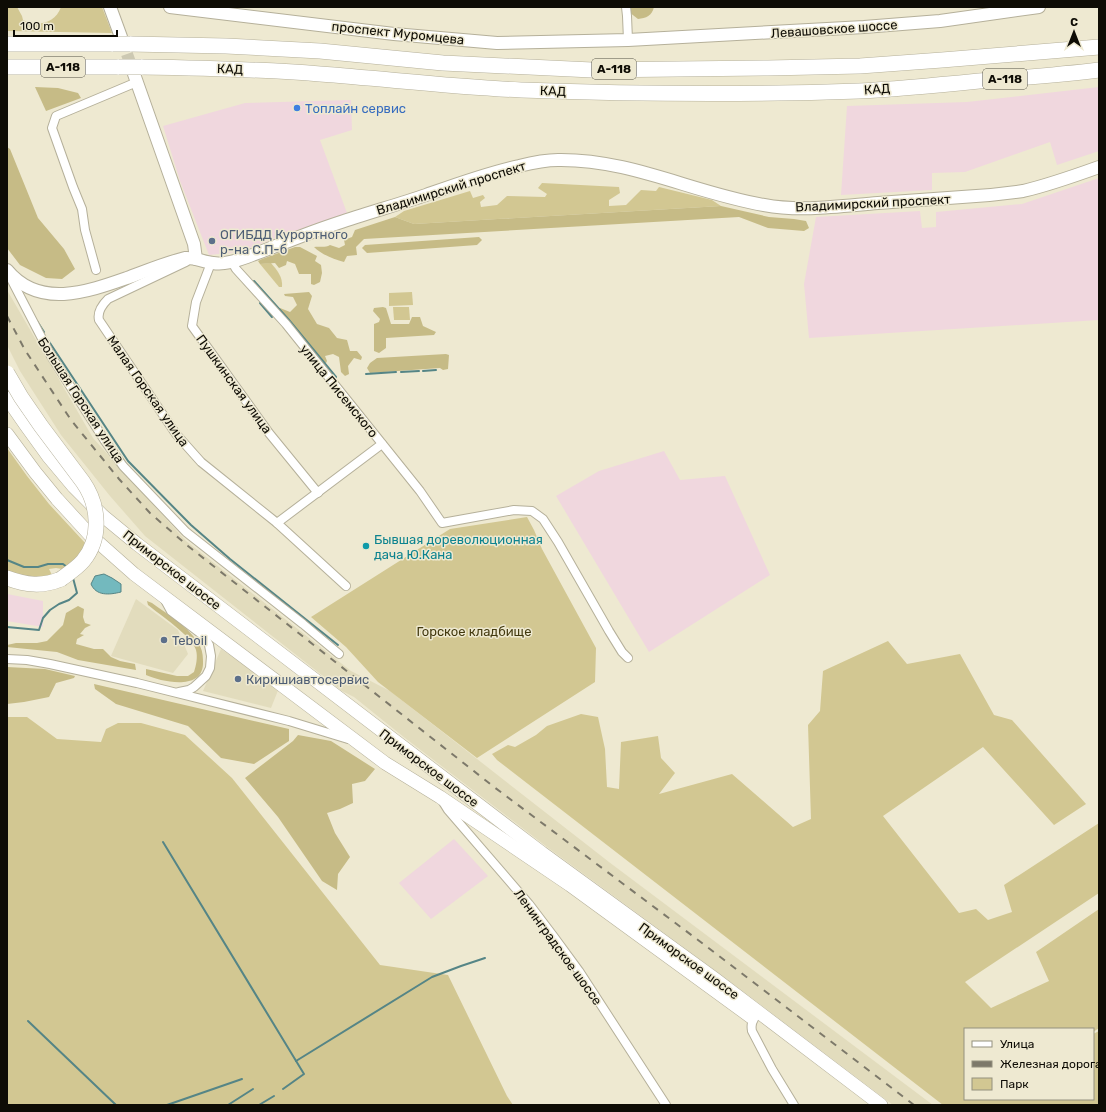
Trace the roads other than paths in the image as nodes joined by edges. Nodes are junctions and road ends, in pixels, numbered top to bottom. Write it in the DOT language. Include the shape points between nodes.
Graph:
graph roads {
  1 [pos="110,7"];
  2 [pos="170,7"];
  3 [pos="626,7"];
  4 [pos="1039,7"];
  5 [pos="209,9"];
  6 [pos="628,40"];
  7 [pos="122,41"];
  8 [pos="7,44"];
  9 [pos="1099,47"];
  10 [pos="7,67"];
  11 [pos="1099,70"];
  12 [pos="1084,72"];
  13 [pos="137,74"];
  14 [pos="1099,75"];
  15 [pos="1099,167"];
  16 [pos="196,258"];
  17 [pos="232,262"];
  18 [pos="211,263"];
  19 [pos="96,270"];
  20 [pos="7,271"];
  21 [pos="37,291"];
  22 [pos="24,305"];
  23 [pos="7,373"];
  24 [pos="7,398"];
  25 [pos="7,434"];
  26 [pos="382,444"];
  27 [pos="318,493"];
  28 [pos="277,523"];
  29 [pos="7,578"];
  30 [pos="346,586"];
  31 [pos="162,596"];
  32 [pos="339,654"];
  33 [pos="628,658"];
  34 [pos="7,659"];
  35 [pos="177,693"];
  36 [pos="355,741"];
  37 [pos="401,746"];
  38 [pos="384,763"];
  39 [pos="440,797"];
  40 [pos="754,1019"];
  41 [pos="666,1105"];
  42 [pos="794,1105"];
  43 [pos="868,1105"];
  44 [pos="881,1105"];
  1 -- 7 [label="main road"];
  2 -- 5 [label="main road, проспект Муромцева"];
  3 -- 6 [label="street"];
  4 -- 6 [label="main road, Левашовское шоссе" via="940,21"];
  5 -- 6 [label="main road, проспект Муромцева" via="394,34 497,43"];
  7 -- 8 [label="highway, КАД / А-118"];
  7 -- 9 [label="highway, КАД / А-118" via="320,51 443,63 592,70 860,66"];
  10 -- 13 [label="highway, КАД / А-118, bridge" via="119,67"];
  11 -- 12 [label="highway, КАД / А-118"];
  12 -- 13 [label="highway, КАД / А-118" via="861,91 768,93 519,90 250,70"];
  12 -- 14 [label="main road"];
  13 -- 16 [label="main road" via="194,244"];
  13 -- 19 [label="street" via="56,116 52,128 82,209"];
  15 -- 17 [label="main road, Владимирский проспект" via="1052,184 1014,192 793,208 734,200 637,170 581,161 556,160 532,163 473,179 337,223"];
  16 -- 18 [label="main road, Владимирский проспект"];
  16 -- 21 [label="main road, Владимирский проспект" via="171,262 81,292 57,294"];
  16 -- 28 [label="street, Малая Горская улица" via="108,299 103,303 98,315 99,320 176,434 200,462"];
  17 -- 18 [label="main road, Владимирский проспект"];
  17 -- 26 [label="street, улица Писемского" via="286,324"];
  18 -- 27 [label="street, Пушкинская улица" via="196,302 192,326 269,433"];
  20 -- 21 [label="main road, Владимирский проспект" via="21,284"];
  20 -- 22 [label="street, Большая Горская улица"];
  21 -- 22 [label="street" via="26,295"];
  22 -- 32 [label="street, Большая Горская улица" via="51,356 123,466 186,532"];
  23 -- 29 [label="highway, bridge" via="41,426 88,490 94,502 96,518 96,531 89,551 83,561 61,579 40,585"];
  24 -- 37 [label="main road, Приморское шоссе" via="48,456 103,516"];
  25 -- 31 [label="main road, Приморское шоссе" via="57,499 90,535"];
  26 -- 27 [label="street"];
  26 -- 33 [label="street, улица Писемского" via="442,523 514,510 532,511 543,519 609,631"];
  27 -- 28 [label="street"];
  28 -- 30 [label="street, Малая Горская улица"];
  31 -- 35 [label="street" via="171,611 204,636 211,656 206,676 189,690"];
  31 -- 36 [label="main road, Приморское шоссе"];
  34 -- 35 [label="street" via="50,664"];
  35 -- 36 [label="street" via="289,721"];
  36 -- 38 [label="main road, Приморское шоссе"];
  37 -- 38 [label="main road" via="403,753 399,762 393,765"];
  37 -- 44 [label="main road, Приморское шоссе"];
  38 -- 39 [label="main road, Приморское шоссе"];
  39 -- 40 [label="main road, Приморское шоссе" via="570,885"];
  39 -- 41 [label="street, Ленинградское шоссе" via="448,810 529,904 579,971"];
  40 -- 42 [label="street" via="752,1031"];
  40 -- 43 [label="main road, Приморское шоссе"];
}
